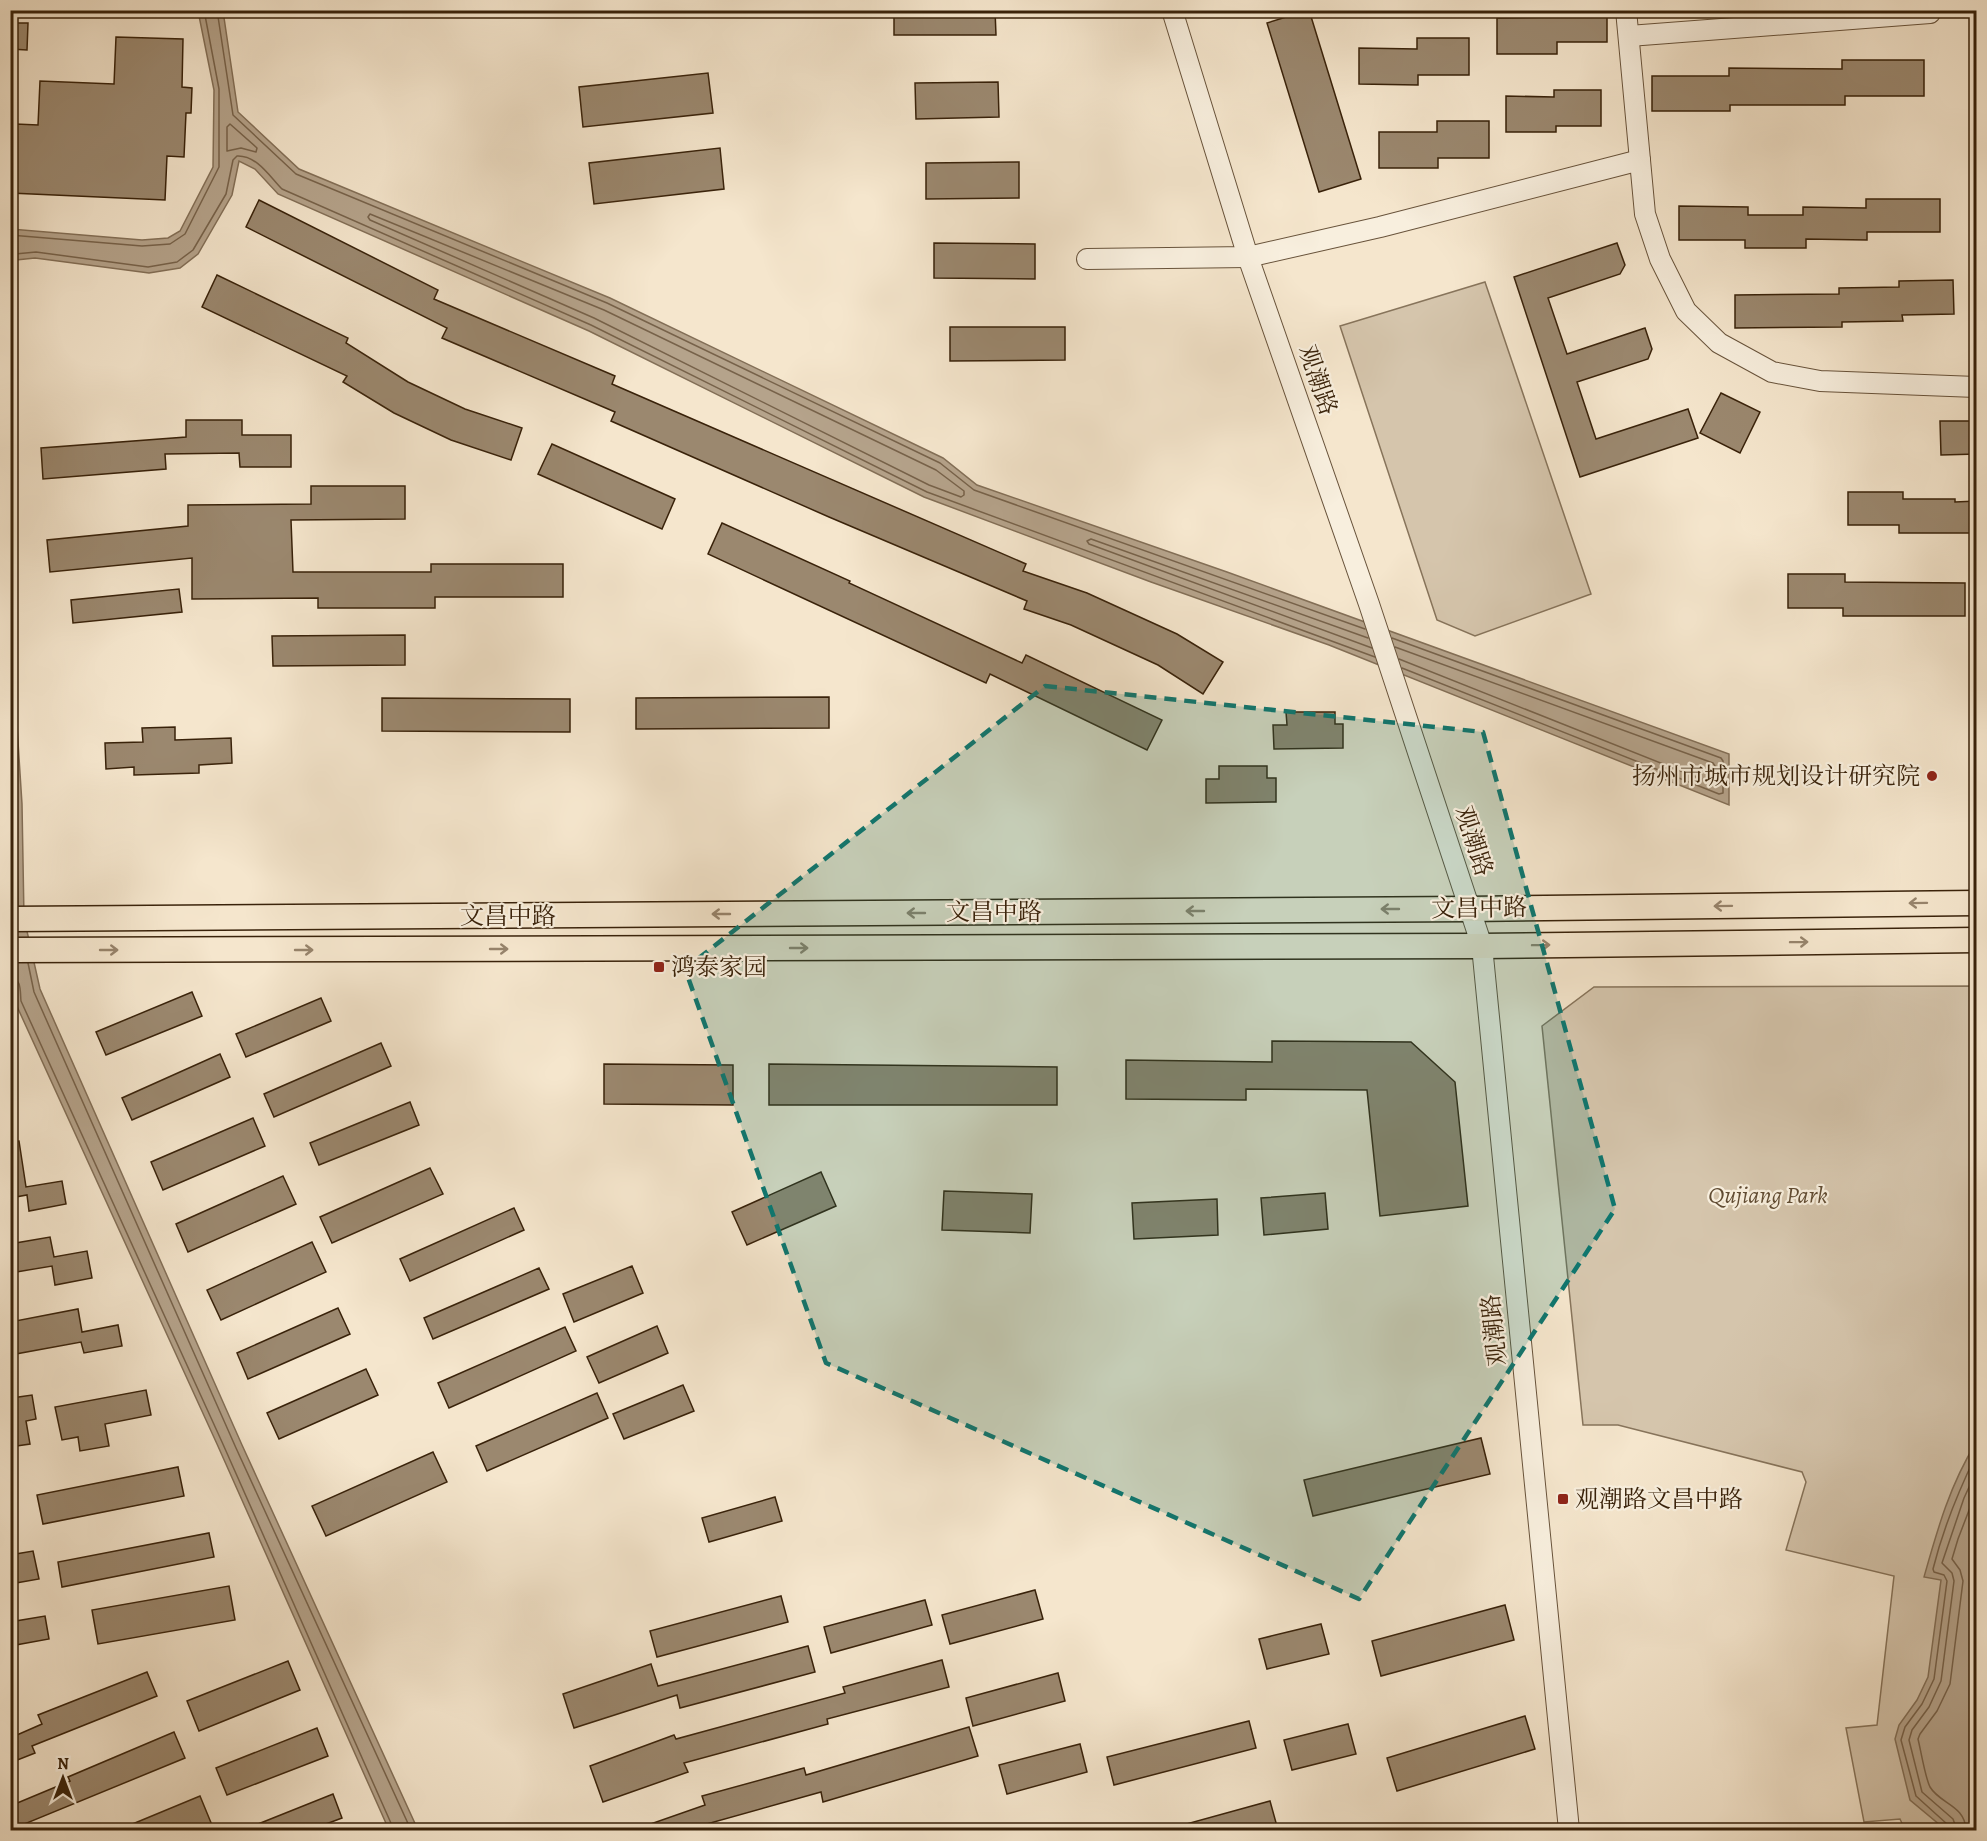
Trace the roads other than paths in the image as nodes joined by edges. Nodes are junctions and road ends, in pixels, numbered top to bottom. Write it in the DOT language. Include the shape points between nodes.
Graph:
graph roads {
  1 [pos="1172,10"];
  2 [pos="1626,10"];
  3 [pos="1930,13"];
  4 [pos="1629,36"];
  5 [pos="1640,160"];
  6 [pos="1248,257"];
  7 [pos="1087,259"];
  8 [pos="1977,387"];
  9 [pos="1977,903"];
  10 [pos="1470,909"];
  11 [pos="10,919"];
  12 [pos="1977,940"];
  13 [pos="1482,946"];
  14 [pos="10,950"];
  15 [pos="1569,1830"];
  1 -- 6 [label="street, 观潮路"];
  2 -- 4 [label="street"];
  3 -- 4 [label="street"];
  4 -- 5 [label="street"];
  5 -- 6 [label="street"];
  5 -- 8 [label="street" via="1645,214 1660,259 1686,311 1719,344 1772,372 1820,381"];
  6 -- 7 [label="street"];
  6 -- 10 [label="street, 观潮路"];
  9 -- 10 [label="main road, 文昌中路, one-way"];
  10 -- 11 [label="main road, 文昌中路, one-way"];
  10 -- 13 [label="street, 观潮路"];
  13 -- 12 [label="main road, 文昌中路, one-way"];
  14 -- 13 [label="main road, 文昌中路, one-way"];
  13 -- 15 [label="street, 观潮路"];
}
